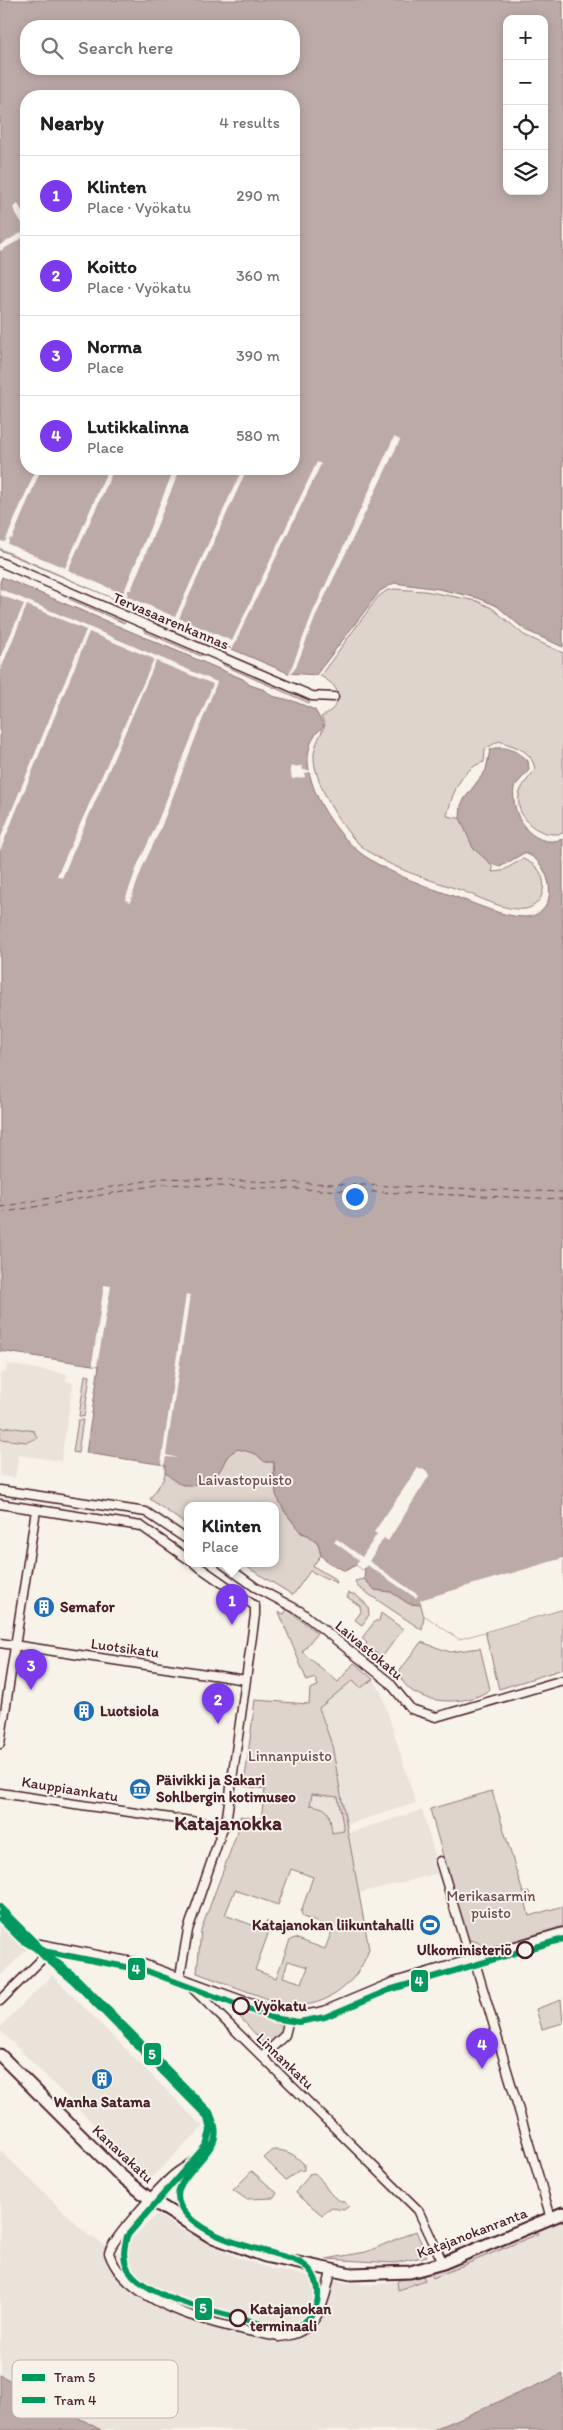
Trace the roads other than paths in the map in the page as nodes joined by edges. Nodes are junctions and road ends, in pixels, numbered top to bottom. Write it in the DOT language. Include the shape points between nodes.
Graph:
graph roads {
  1 [pos="0,562"];
  2 [pos="334,697"];
  3 [pos="0,1490"];
  4 [pos="0,1504"];
  5 [pos="36,1510"];
  6 [pos="184,1537"];
  7 [pos="184,1556"];
  8 [pos="199,1567"];
  9 [pos="226,1567"];
  10 [pos="0,1643"];
  11 [pos="15,1645"];
  12 [pos="246,1680"];
  13 [pos="563,1680"];
  14 [pos="0,1744"];
  15 [pos="0,1793"];
  16 [pos="225,1826"];
  17 [pos="440,1861"];
  18 [pos="0,1910"];
  19 [pos="563,1932"];
  20 [pos="31,1941"];
  21 [pos="53,1948"];
  22 [pos="46,1956"];
  23 [pos="472,1959"];
  24 [pos="180,1976"];
  25 [pos="0,2001"];
  26 [pos="288,2023"];
  27 [pos="0,2055"];
  28 [pos="262,2057"];
  29 [pos="151,2200"];
  30 [pos="563,2213"];
  31 [pos="552,2218"];
  32 [pos="443,2263"];
  33 [pos="331,2271"];
  1 -- 2 [label="street, Tervasaarenkannas" via="312,696"];
  3 -- 6 [label="street" via="146,1512"];
  4 -- 5 [label="street"];
  5 -- 7 [label="street" via="141,1526"];
  5 -- 11 [label="street"];
  8 -- 12 [label="street" via="255,1606"];
  9 -- 13 [label="street, Laivastokatu" via="300,1610 389,1682 411,1710 436,1717"];
  10 -- 11 [label="street, Luotsikatu"];
  11 -- 12 [label="street, Luotsikatu"];
  11 -- 14 [label="street"];
  12 -- 16 [label="street"];
  15 -- 16 [label="street, Kauppiaankatu"];
  16 -- 24 [label="street" via="188,1930"];
  17 -- 23 [label="street"];
  18 -- 20 [label="street"];
  19 -- 23 [label="street"];
  20 -- 21 [label="street, Linnankatu"];
  20 -- 22 [label="street"];
  21 -- 22 [label="street"];
  21 -- 24 [label="street, Linnankatu" via="143,1964"];
  22 -- 25 [label="street"];
  22 -- 29 [label="street" via="74,1979 206,2110 212,2121 210,2143"];
  23 -- 24 [label="street" via="382,1986 324,2011 299,2016 274,2012"];
  23 -- 31 [label="street"];
  24 -- 28 [label="street, Linnankatu"];
  26 -- 28 [label="street" via="285,2034"];
  27 -- 29 [label="main road, Kanavakatu" via="113,2167"];
  28 -- 32 [label="street, Linnankatu" via="418,2210"];
  29 -- 33 [label="main road, Kanavakatu" via="228,2244"];
  29 -- 33 [label="street" via="109,2249 111,2261 130,2282 178,2312 200,2320 288,2337 301,2331 318,2316 323,2308"];
  30 -- 31 [label="main road, Katajanokanranta"];
  31 -- 32 [label="main road, Katajanokanranta"];
  32 -- 33 [label="main road, Katajanokanranta" via="391,2274"];
}
